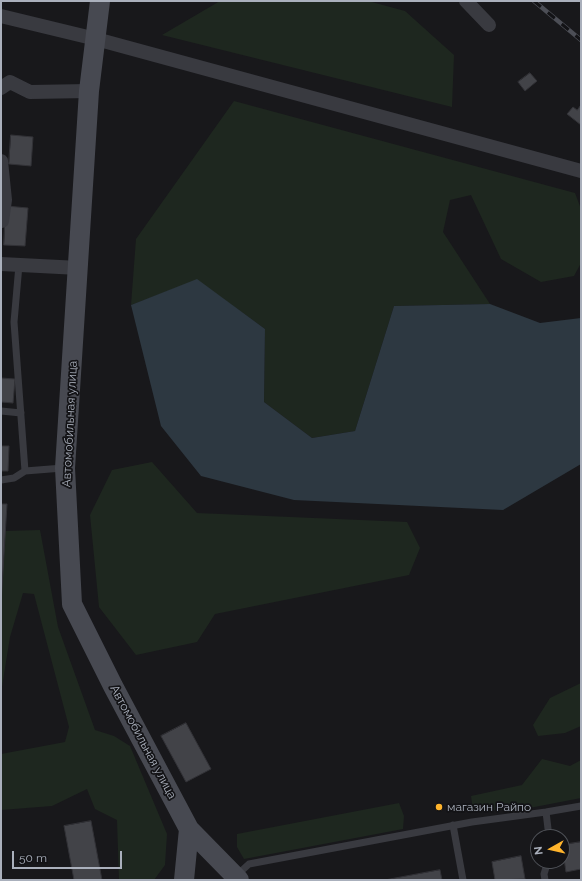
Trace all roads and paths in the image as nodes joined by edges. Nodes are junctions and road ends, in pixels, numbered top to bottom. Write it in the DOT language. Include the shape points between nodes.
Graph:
graph roads {
  1 [pos="100,1"];
  2 [pos="466,1"];
  3 [pos="1,16"];
  4 [pos="489,25"];
  5 [pos="96,39"];
  6 [pos="1,88"];
  7 [pos="89,91"];
  8 [pos="1,161"];
  9 [pos="581,171"];
  10 [pos="2,221"];
  11 [pos="1,264"];
  12 [pos="19,265"];
  13 [pos="79,268"];
  14 [pos="1,411"];
  15 [pos="21,413"];
  16 [pos="66,468"];
  17 [pos="26,471"];
  18 [pos="1,480"];
  19 [pos="581,806"];
  20 [pos="546,812"];
  21 [pos="453,825"];
  22 [pos="189,829"];
  23 [pos="548,829"];
  24 [pos="546,869"];
  25 [pos="238,878"];
  26 [pos="184,880"];
  27 [pos="463,880"];
  28 [pos="546,880"];
  1 -- 5 [label="street, Автомобильная улица"];
  2 -- 4 [label="street"];
  3 -- 5 [label="street"];
  5 -- 7 [label="street, Автомобильная улица"];
  5 -- 9 [label="street"];
  6 -- 7 [label="street" via="10,82 30,92"];
  7 -- 13 [label="street, Автомобильная улица"];
  8 -- 10 [label="street" via="5,200"];
  11 -- 12 [label="street"];
  12 -- 13 [label="street"];
  12 -- 15 [label="lane" via="14,322"];
  13 -- 16 [label="street, Автомобильная улица"];
  14 -- 15 [label="lane"];
  15 -- 17 [label="lane"];
  16 -- 17 [label="lane"];
  16 -- 22 [label="street, Автомобильная улица" via="72,604"];
  17 -- 18 [label="lane" via="14,478"];
  19 -- 20 [label="lane"];
  20 -- 21 [label="lane"];
  20 -- 23 [label="lane"];
  21 -- 25 [label="lane" via="249,864"];
  21 -- 27 [label="lane"];
  22 -- 25 [label="street, Автомобильная улица"];
  22 -- 26 [label="street"];
  24 -- 28 [label="lane"];
}
